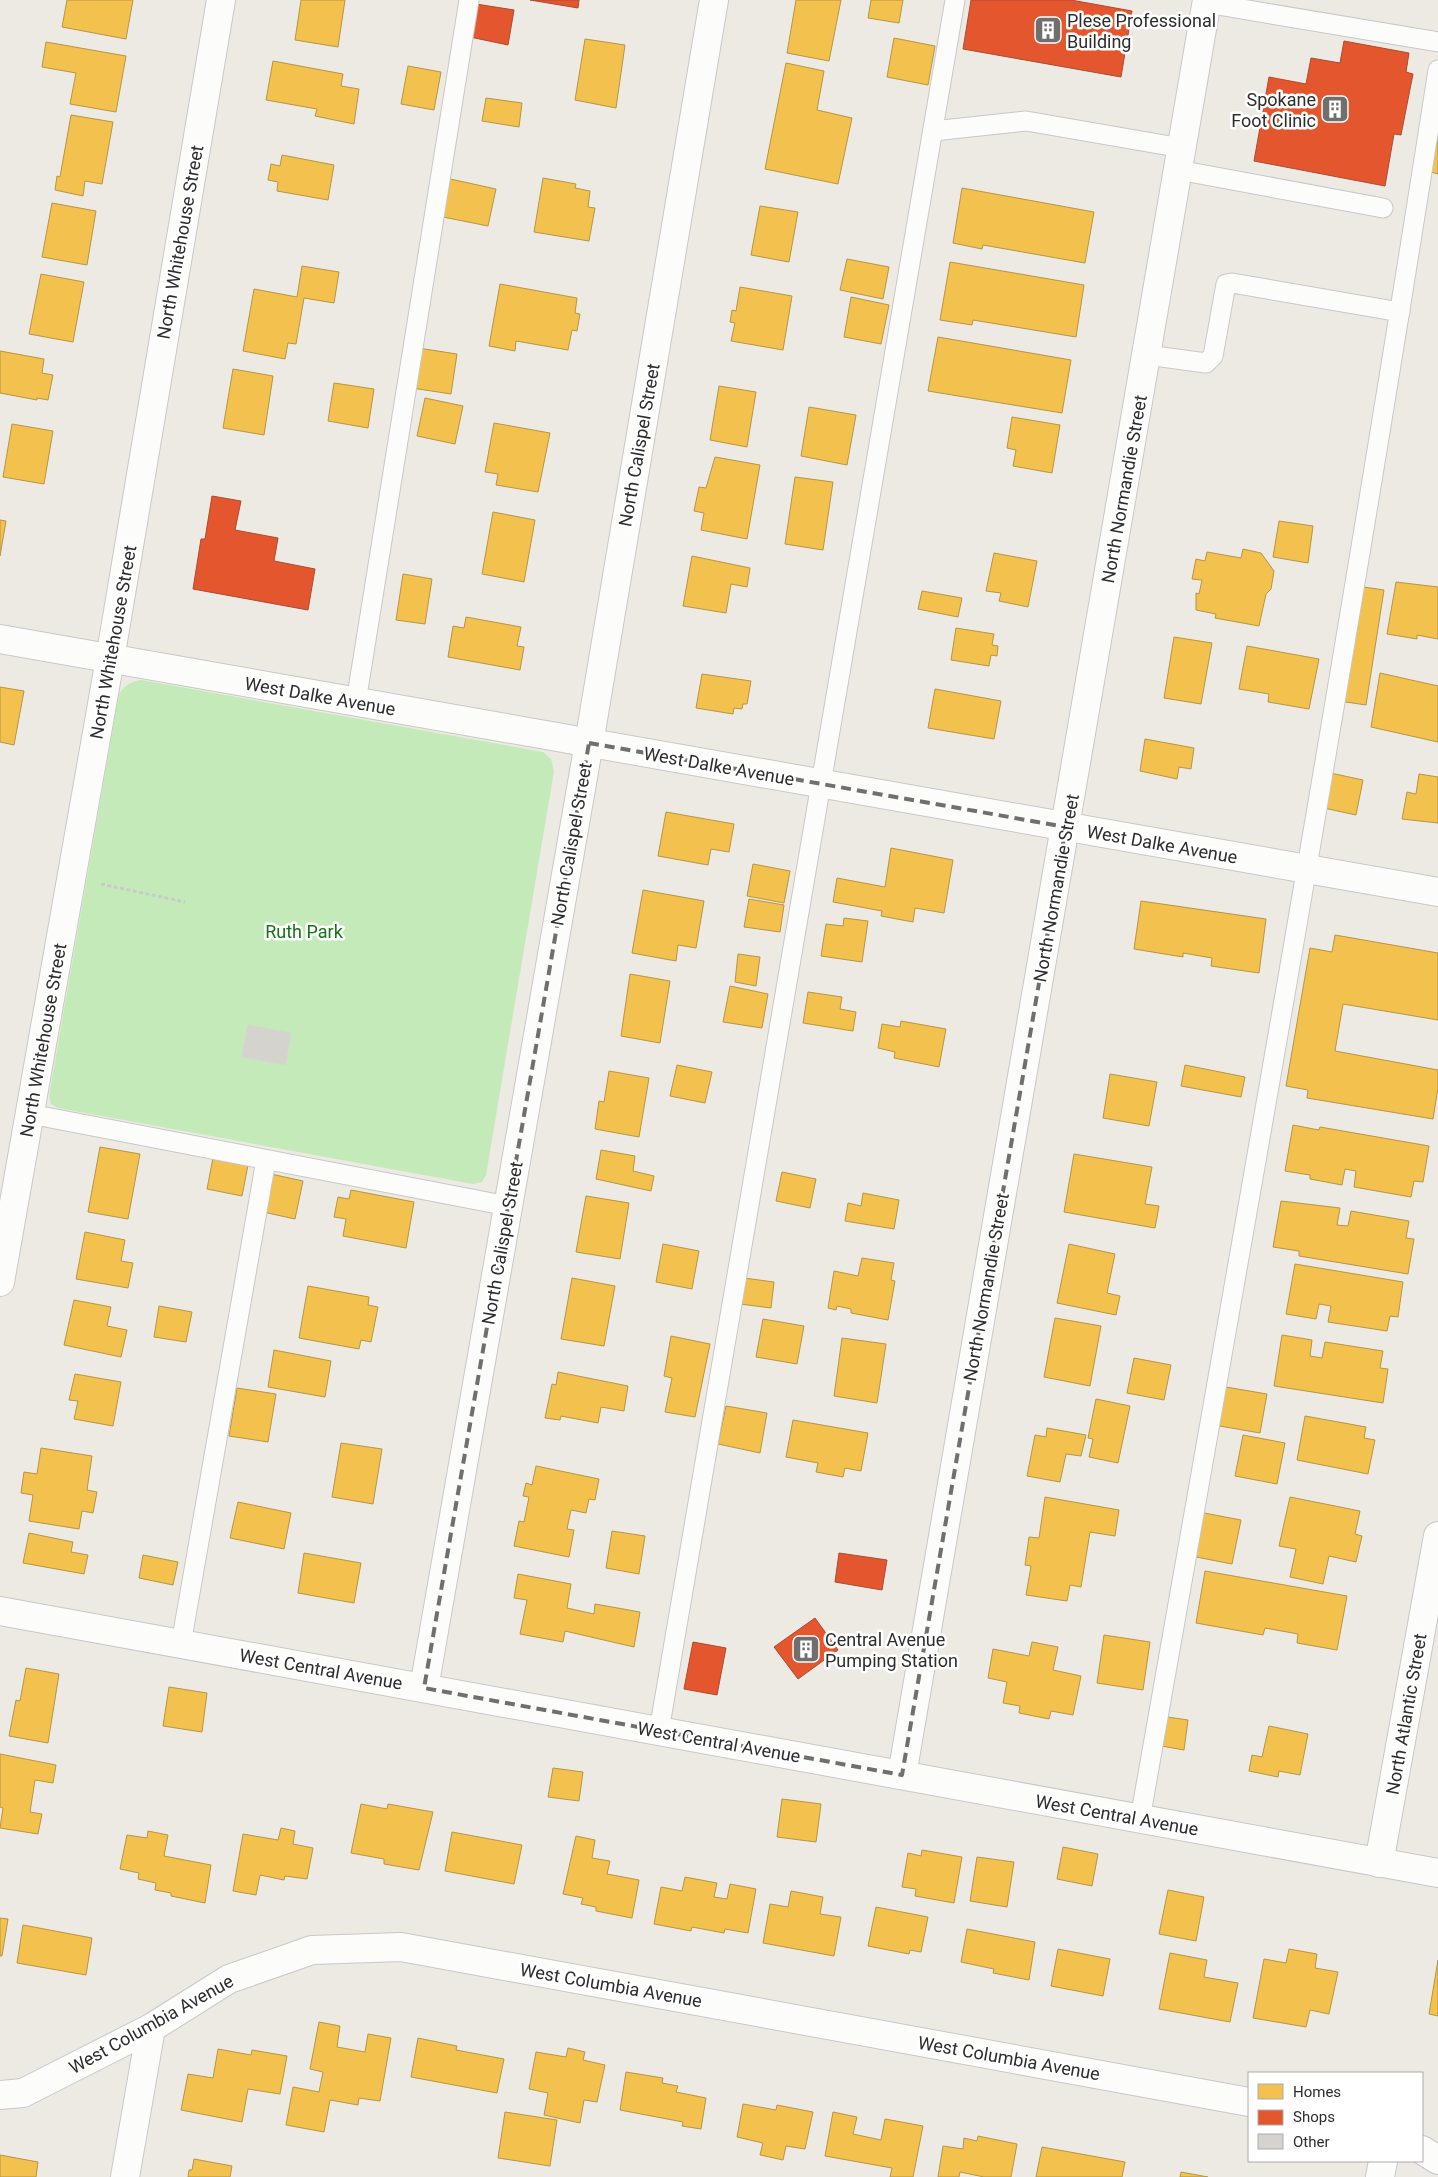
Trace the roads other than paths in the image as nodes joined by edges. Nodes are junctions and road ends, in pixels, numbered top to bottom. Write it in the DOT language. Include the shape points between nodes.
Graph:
graph roads {
  1 [pos="221,0"];
  2 [pos="469,0"];
  3 [pos="714,0"];
  4 [pos="955,0"];
  5 [pos="1206,2"];
  6 [pos="1438,42"];
  7 [pos="1438,70"];
  8 [pos="933,131"];
  9 [pos="1180,159"];
  10 [pos="1383,208"];
  11 [pos="1400,312"];
  12 [pos="1147,355"];
  13 [pos="0,638"];
  14 [pos="110,659"];
  15 [pos="356,702"];
  16 [pos="589,742"];
  17 [pos="822,784"];
  18 [pos="1066,827"];
  19 [pos="1306,869"];
  20 [pos="1438,892"];
  21 [pos="30,1114"];
  22 [pos="266,1160"];
  23 [pos="508,1206"];
  24 [pos="0,1282"];
  25 [pos="1438,1536"];
  26 [pos="1432,1602"];
  27 [pos="0,1611"];
  28 [pos="181,1644"];
  29 [pos="424,1688"];
  30 [pos="659,1731"];
  31 [pos="902,1775"];
  32 [pos="1140,1819"];
  33 [pos="1379,1863"];
  34 [pos="1438,1873"];
  35 [pos="151,2028"];
  36 [pos="0,2095"];
  37 [pos="1248,2102"];
  38 [pos="1423,2151"];
  39 [pos="1438,2160"];
  40 [pos="1383,2162"];
  41 [pos="125,2177"];
  42 [pos="1380,2177"];
  1 -- 14 [label="street, North Whitehouse Street"];
  2 -- 15 [label="lane"];
  3 -- 16 [label="street, North Calispel Street"];
  4 -- 8 [label="lane"];
  5 -- 6 [label="lane"];
  5 -- 9 [label="street, North Normandie Street"];
  7 -- 11 [label="lane"];
  8 -- 9 [label="lane" via="1026,121"];
  8 -- 17 [label="lane"];
  9 -- 10 [label="lane"];
  9 -- 12 [label="street, North Normandie Street"];
  11 -- 12 [label="lane" via="1226,284 1213,356 1206,363"];
  11 -- 19 [label="lane"];
  12 -- 18 [label="street, North Normandie Street"];
  13 -- 14 [label="street, West Dalke Avenue"];
  14 -- 15 [label="street, West Dalke Avenue"];
  14 -- 21 [label="street, North Whitehouse Street"];
  15 -- 16 [label="street, West Dalke Avenue"];
  16 -- 17 [label="street, West Dalke Avenue"];
  16 -- 23 [label="street, North Calispel Street"];
  17 -- 18 [label="street, West Dalke Avenue"];
  17 -- 30 [label="lane"];
  18 -- 19 [label="street, West Dalke Avenue"];
  18 -- 31 [label="street, North Normandie Street"];
  19 -- 20 [label="street, West Dalke Avenue"];
  19 -- 32 [label="lane"];
  21 -- 22 [label="lane"];
  21 -- 24 [label="street, North Whitehouse Street"];
  22 -- 23 [label="lane"];
  22 -- 28 [label="lane"];
  23 -- 29 [label="street, North Calispel Street"];
  25 -- 26 [label="street, North Atlantic Street"];
  26 -- 33 [label="street, North Atlantic Street"];
  27 -- 28 [label="street, West Central Avenue"];
  28 -- 29 [label="street, West Central Avenue"];
  29 -- 30 [label="street, West Central Avenue"];
  30 -- 31 [label="street, West Central Avenue"];
  31 -- 32 [label="street, West Central Avenue"];
  32 -- 33 [label="street, West Central Avenue"];
  33 -- 34 [label="street, West Central Avenue"];
  35 -- 36 [label="street, West Columbia Avenue" via="23,2093"];
  35 -- 37 [label="street, West Columbia Avenue" via="229,1980 312,1950 401,1947"];
  35 -- 41 [label="street"];
  38 -- 39 [label="street"];
  40 -- 42 [label="street"];
}
